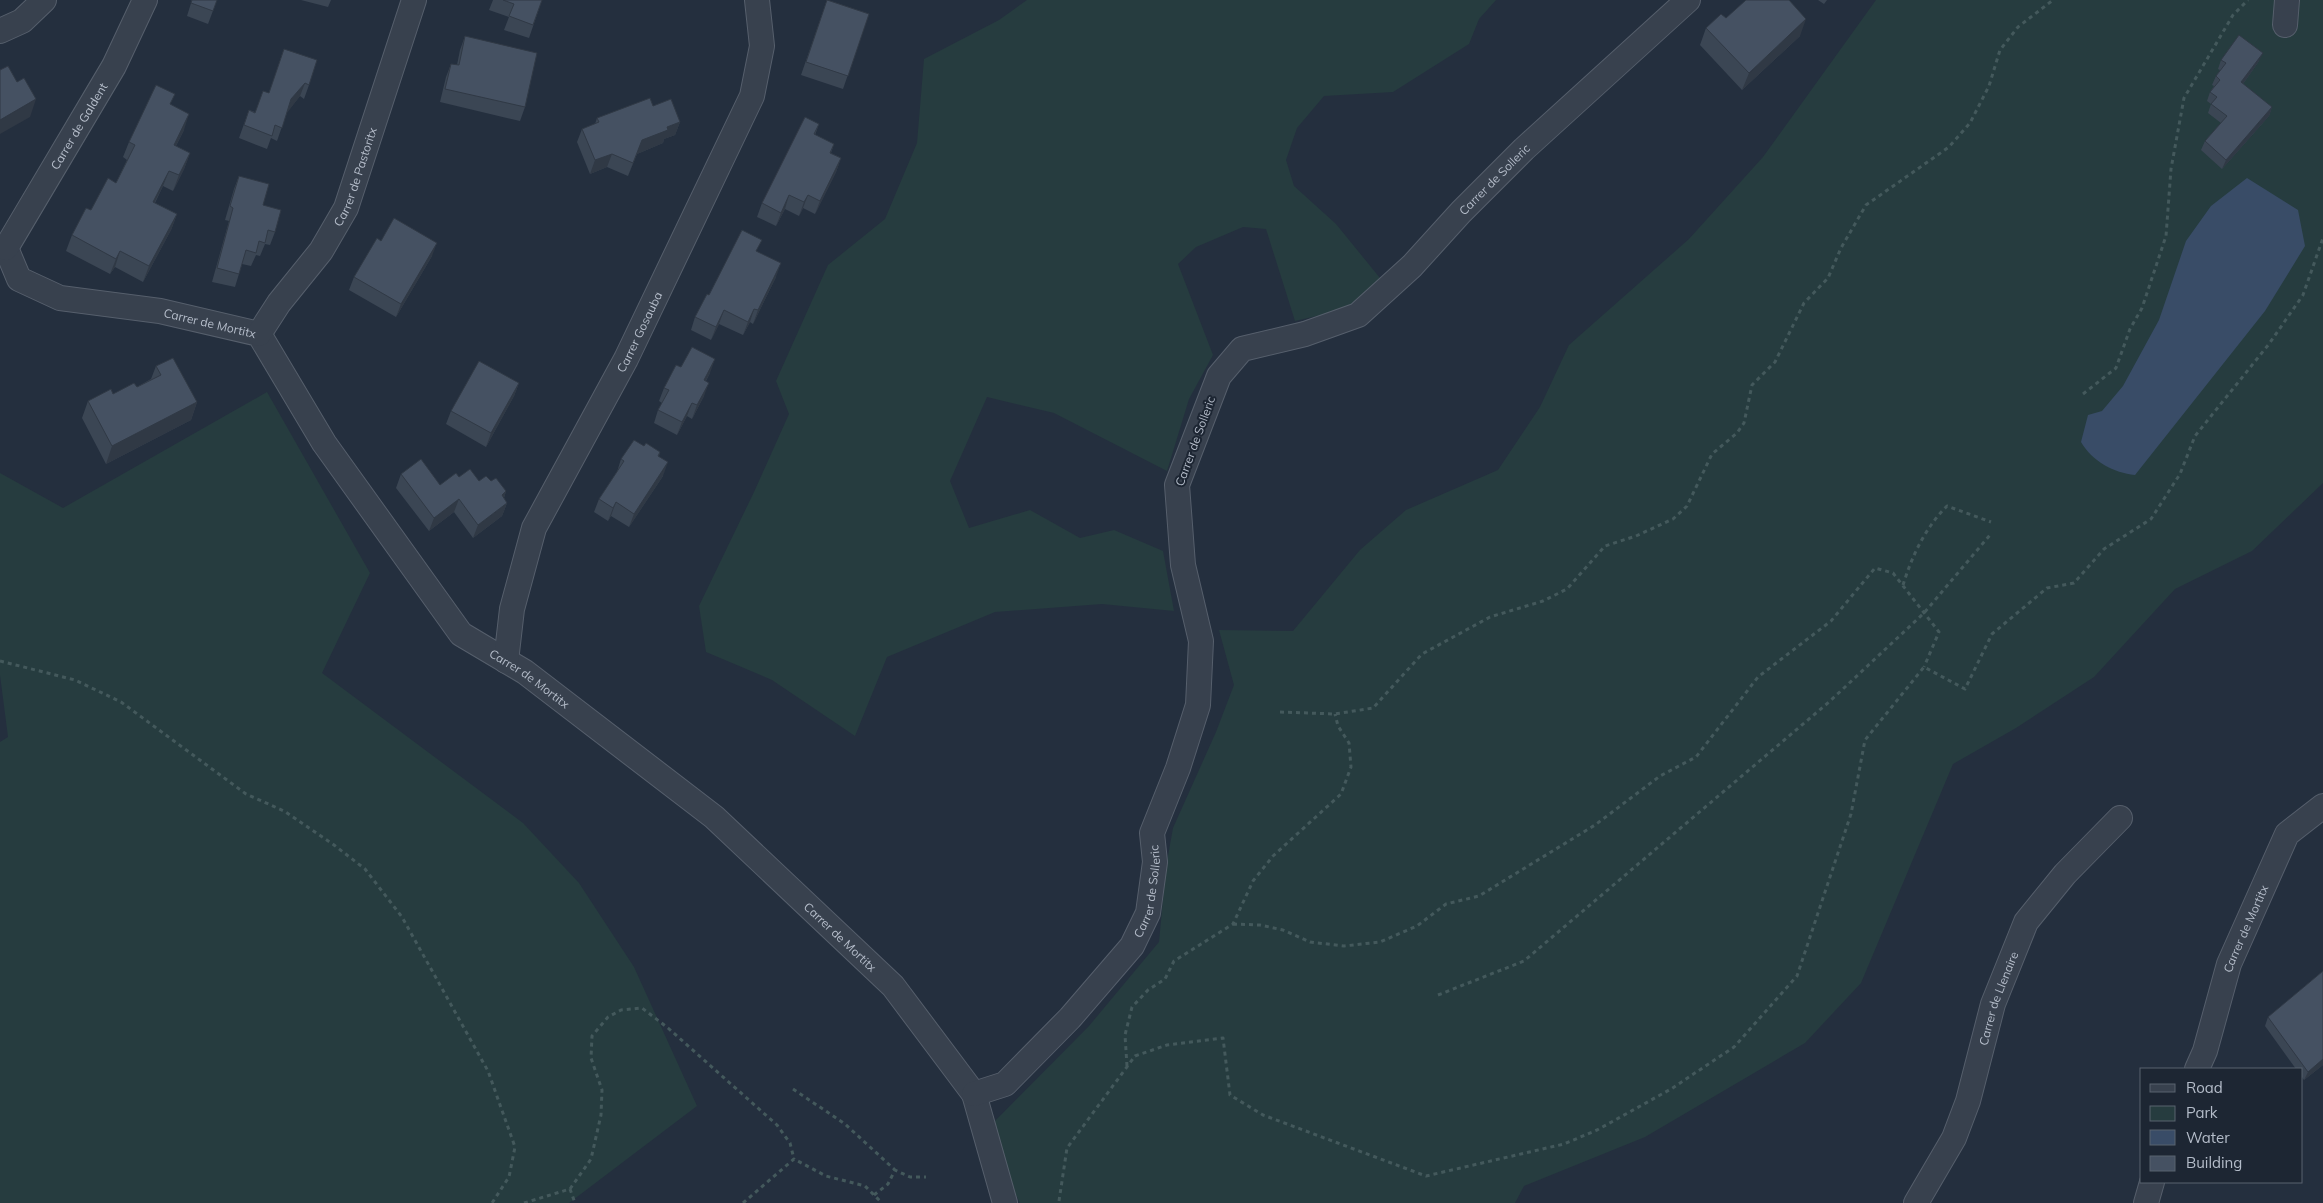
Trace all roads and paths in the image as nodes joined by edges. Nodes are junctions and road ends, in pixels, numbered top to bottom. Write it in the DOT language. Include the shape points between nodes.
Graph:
graph roads {
  1 [pos="44,0"];
  2 [pos="145,0"];
  3 [pos="414,0"];
  4 [pos="757,0"];
  5 [pos="1688,0"];
  6 [pos="2053,0"];
  7 [pos="2248,0"];
  8 [pos="2287,0"];
  9 [pos="2285,24"];
  10 [pos="0,31"];
  11 [pos="2323,238"];
  12 [pos="3,249"];
  13 [pos="259,334"];
  14 [pos="2083,394"];
  15 [pos="1991,522"];
  16 [pos="1990,535"];
  17 [pos="1903,585"];
  18 [pos="1924,613"];
  19 [pos="0,661"];
  20 [pos="506,661"];
  21 [pos="1924,667"];
  22 [pos="1280,712"];
  23 [pos="1335,714"];
  24 [pos="2323,806"];
  25 [pos="2120,818"];
  26 [pos="1233,924"];
  27 [pos="1438,995"];
  28 [pos="1127,1066"];
  29 [pos="2197,1068"];
  30 [pos="794,1088"];
  31 [pos="974,1094"];
  32 [pos="794,1159"];
  33 [pos="895,1170"];
  34 [pos="926,1177"];
  35 [pos="2152,1183"];
  36 [pos="570,1189"];
  37 [pos="874,1195"];
  38 [pos="1058,1200"];
  39 [pos="492,1203"];
  40 [pos="524,1203"];
  41 [pos="575,1203"];
  42 [pos="743,1203"];
  43 [pos="882,1203"];
  44 [pos="1005,1203"];
  45 [pos="1916,1203"];
  46 [pos="2146,1203"];
  1 -- 10 [label="street" via="22,21"];
  2 -- 12 [label="street, Carrer de Galdent" via="114,66"];
  3 -- 13 [label="street, Carrer de Pastoritx" via="346,208 321,251 279,303"];
  4 -- 20 [label="street, Carrer Gosauba" via="762,46 752,96 626,359 534,528 512,609"];
  5 -- 31 [label="street, Carrer de Solleric" via="1524,150 1460,212 1412,266 1358,315 1305,334 1242,349 1219,376 1177,485 1183,565 1201,641 1198,705 1152,833 1154,862 1148,913 1132,946 1070,1018 1005,1084"];
  6 -- 23 [label="path" via="2018,27 2000,50 1989,86 1970,123 1949,147 1866,204 1828,278 1804,303 1775,362 1752,385 1744,423 1712,454 1687,506 1673,519 1605,546 1567,589 1543,601 1490,617 1422,654 1373,708"];
  7 -- 14 [label="path" via="2233,15 2184,98 2171,169 2166,236 2142,308 2130,329 2116,368"];
  8 -- 9 [label="street"];
  11 -- 21 [label="path" via="2303,295 2269,344 2195,436 2180,474 2151,519 2104,549 2074,583 2047,588 1992,634 1965,689"];
  12 -- 13 [label="street, Carrer de Mortitx" via="19,279 60,298 160,311"];
  13 -- 20 [label="street, Carrer de Mortitx" via="324,443 461,634"];
  15 -- 17 [label="path" via="1947,506 1934,519 1911,559"];
  16 -- 18 [label="path"];
  17 -- 18 [label="path"];
  17 -- 26 [label="path" via="1893,573 1874,568 1831,621 1758,677 1696,757 1660,776 1595,824 1479,896 1446,904 1417,926 1380,942 1344,946 1310,942 1283,930"];
  18 -- 21 [label="path" via="1939,632"];
  18 -- 27 [label="path" via="1829,702 1524,962"];
  19 -- 39 [label="path" via="75,680 121,702 246,794 284,811 364,869 402,917 488,1071 515,1147 509,1177"];
  20 -- 31 [label="street, Carrer de Mortitx" via="525,672 714,817 893,986"];
  21 -- 28 [label="path" via="1865,740 1851,814 1797,976 1734,1047 1672,1089 1597,1130 1564,1144 1426,1176 1264,1115 1230,1096 1223,1038 1167,1045 1135,1056"];
  22 -- 23 [label="path"];
  23 -- 26 [label="path" via="1348,743 1350,767 1341,794 1273,856 1253,881"];
  24 -- 29 [label="street, Carrer de Mortitx" via="2287,834 2229,964"];
  25 -- 45 [label="street, Carrer de Llenaire" via="2066,874 2026,922 1993,1004 1968,1101 1954,1138"];
  26 -- 28 [label="path" via="1174,961 1165,979 1148,990 1132,1007 1125,1036"];
  28 -- 38 [label="path" via="1067,1148"];
  30 -- 33 [label="path" via="845,1124"];
  31 -- 44 [label="street, Carrer de Mortitx"];
  32 -- 36 [label="path" via="790,1143 777,1125 668,1028 642,1008 621,1010 608,1017 592,1036 591,1058 602,1090 602,1115 591,1159"];
  32 -- 37 [label="path" via="826,1176 865,1186"];
  32 -- 42 [label="path"];
  33 -- 34 [label="path" via="910,1176"];
  33 -- 37 [label="path" via="888,1184"];
  35 -- 46 [label="street"];
  36 -- 40 [label="path"];
  36 -- 41 [label="path"];
  37 -- 43 [label="path"];
}
